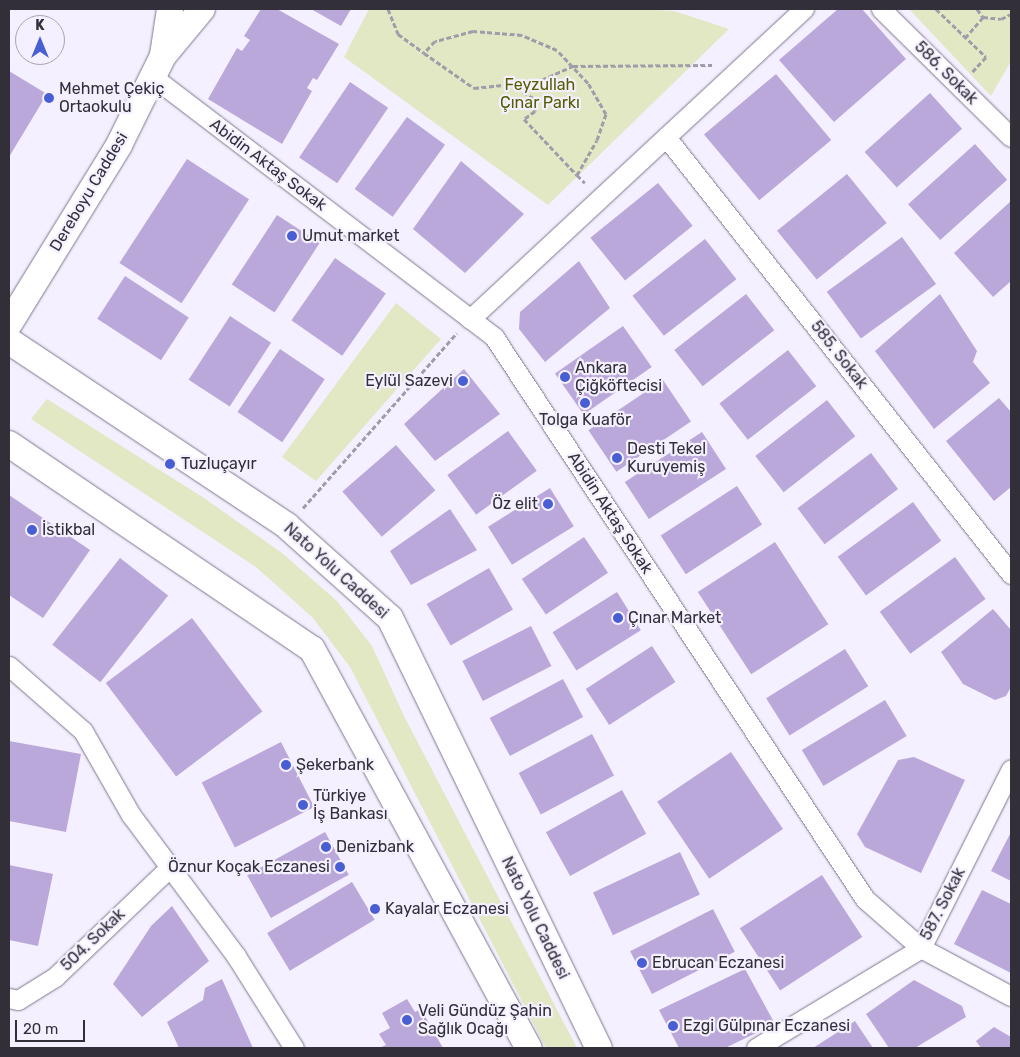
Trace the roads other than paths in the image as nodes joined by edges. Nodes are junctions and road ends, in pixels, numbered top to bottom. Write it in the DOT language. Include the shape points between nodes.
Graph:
graph roads {
  1 [pos="170,9"];
  2 [pos="202,9"];
  3 [pos="804,9"];
  4 [pos="881,9"];
  5 [pos="158,67"];
  6 [pos="666,137"];
  7 [pos="1011,137"];
  8 [pos="12,311"];
  9 [pos="470,318"];
  10 [pos="9,341"];
  11 [pos="9,444"];
  12 [pos="1011,574"];
  13 [pos="9,666"];
  14 [pos="1011,769"];
  15 [pos="170,867"];
  16 [pos="921,948"];
  17 [pos="1011,996"];
  18 [pos="9,998"];
  19 [pos="294,1048"];
  20 [pos="529,1048"];
  21 [pos="599,1048"];
  22 [pos="756,1048"];
  1 -- 5 [label="main road"];
  2 -- 5 [label="main road"];
  3 -- 6 [label="street"];
  4 -- 7 [label="street, 586. Sokak"];
  5 -- 8 [label="main road, Dereboyu Caddesi" via="120,145"];
  5 -- 9 [label="street, Abidin Aktaş Sokak"];
  6 -- 9 [label="street"];
  6 -- 12 [label="street, 585. Sokak"];
  9 -- 16 [label="street, Abidin Aktaş Sokak" via="494,337 865,899"];
  10 -- 21 [label="main road, Nato Yolu Caddesi" via="287,526 390,618"];
  11 -- 20 [label="main road" via="312,649"];
  13 -- 15 [label="street" via="83,731 131,815"];
  14 -- 16 [label="street, 587. Sokak"];
  15 -- 18 [label="street, 504. Sokak" via="55,976 18,1000"];
  15 -- 19 [label="street" via="236,956"];
  16 -- 17 [label="street, Abidin Aktaş Sokak"];
  16 -- 22 [label="street, 587. Sokak"];
}
